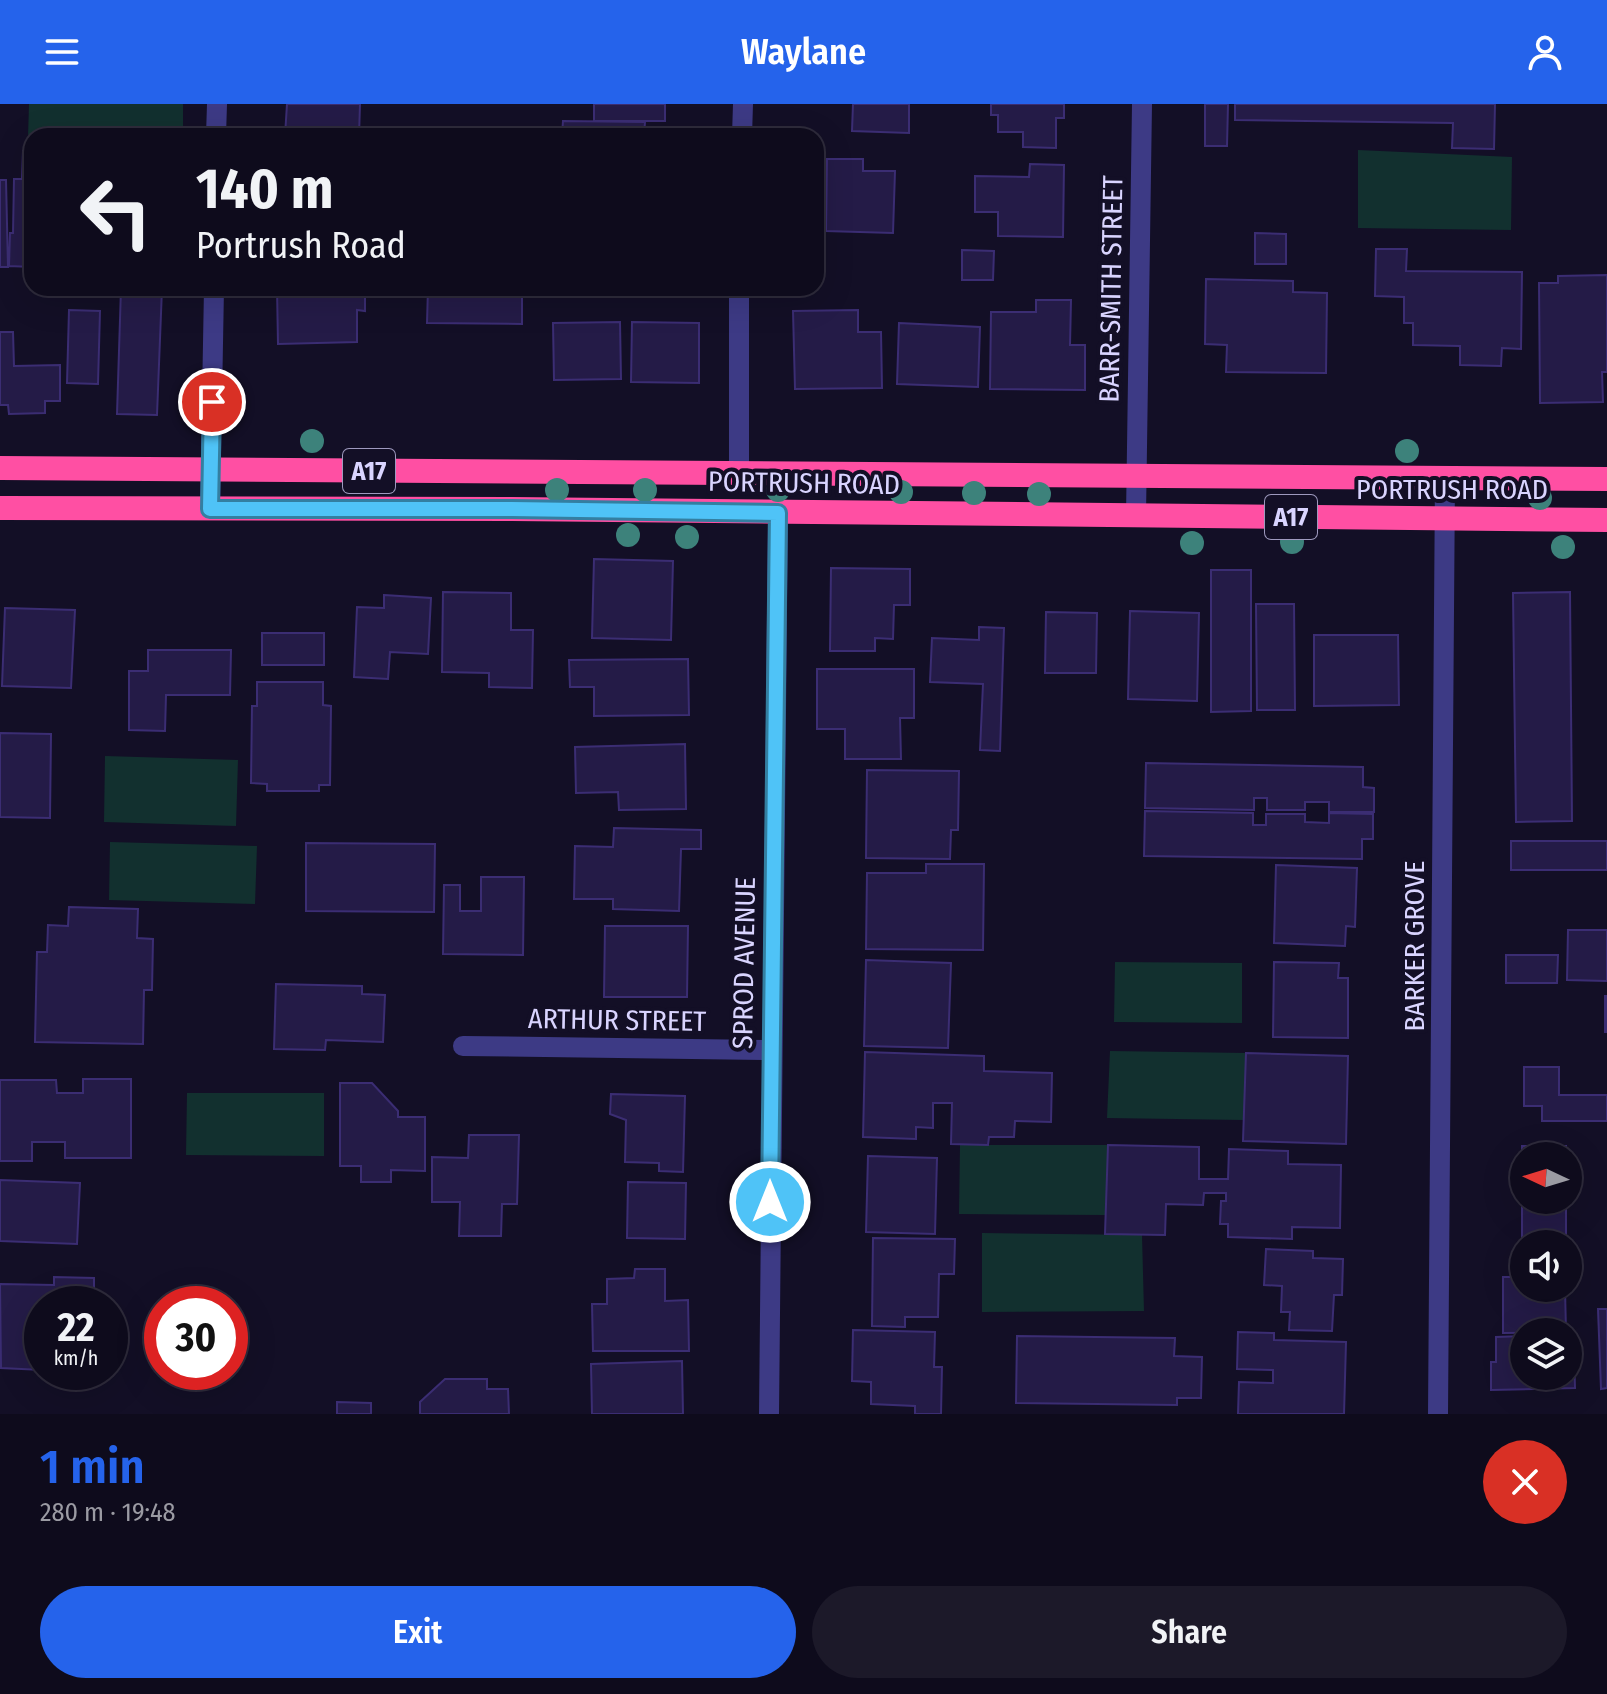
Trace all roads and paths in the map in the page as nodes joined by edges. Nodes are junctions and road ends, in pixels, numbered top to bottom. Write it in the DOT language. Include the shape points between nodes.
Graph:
graph roads {
  1 [pos="217,104"];
  2 [pos="743,104"];
  3 [pos="1142,104"];
  4 [pos="216,128"];
  5 [pos="742,128"];
  6 [pos="214,296"];
  7 [pos="739,296"];
  8 [pos="0,468"];
  9 [pos="211,469"];
  10 [pos="739,474"];
  11 [pos="1136,476"];
  12 [pos="1445,478"];
  13 [pos="1607,479"];
  14 [pos="0,508"];
  15 [pos="210,509"];
  16 [pos="778,513"];
  17 [pos="1136,516"];
  18 [pos="1446,519"];
  19 [pos="1607,520"];
  20 [pos="463,1046"];
  21 [pos="771,1050"];
  22 [pos="769,1414"];
  23 [pos="1438,1414"];
  1 -- 4 [label="street"];
  2 -- 5 [label="street"];
  3 -- 11 [label="street, BARR-SMITH STREET"];
  6 -- 9 [label="street"];
  7 -- 10 [label="street"];
  8 -- 9 [label="highway, PORTRUSH ROAD / A17"];
  9 -- 10 [label="highway, PORTRUSH ROAD / A17"];
  9 -- 15 [label="street"];
  10 -- 11 [label="highway, PORTRUSH ROAD / A17"];
  11 -- 12 [label="highway, PORTRUSH ROAD / A17"];
  11 -- 17 [label="street, BARR-SMITH STREET"];
  12 -- 13 [label="highway, PORTRUSH ROAD / A17"];
  12 -- 18 [label="street, BARKER GROVE"];
  14 -- 15 [label="highway, PORTRUSH ROAD / A17"];
  15 -- 16 [label="highway, PORTRUSH ROAD / A17"];
  16 -- 17 [label="highway, PORTRUSH ROAD / A17"];
  16 -- 21 [label="street, SPROD AVENUE"];
  17 -- 18 [label="highway, PORTRUSH ROAD / A17"];
  18 -- 19 [label="highway, PORTRUSH ROAD / A17"];
  18 -- 23 [label="street, BARKER GROVE"];
  20 -- 21 [label="street, ARTHUR STREET"];
  21 -- 22 [label="street, SPROD AVENUE"];
}
